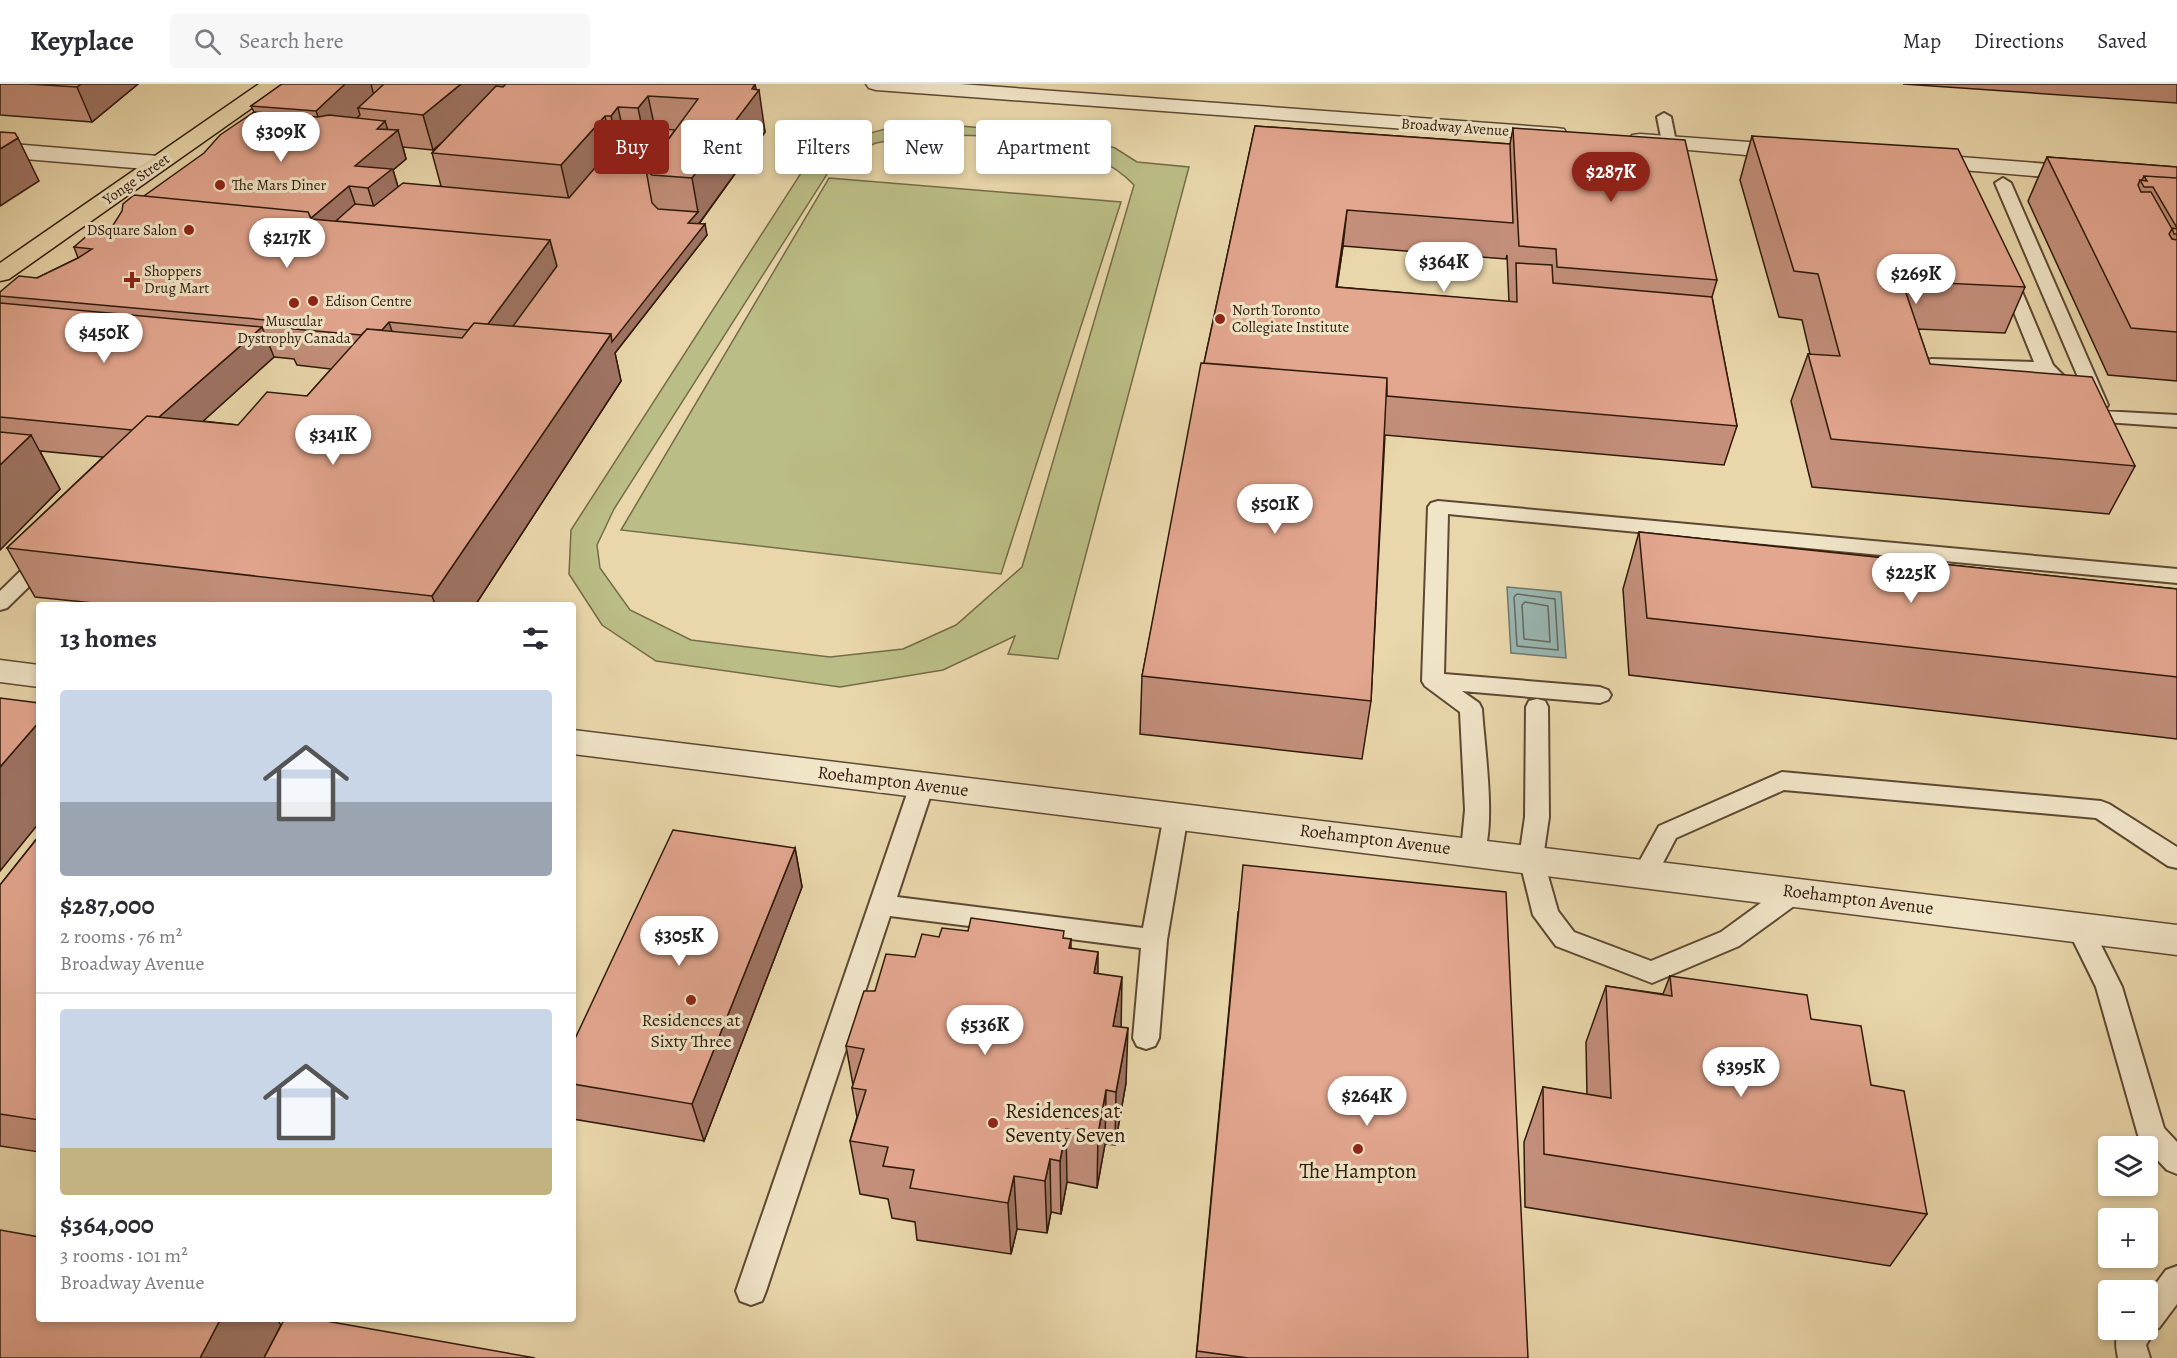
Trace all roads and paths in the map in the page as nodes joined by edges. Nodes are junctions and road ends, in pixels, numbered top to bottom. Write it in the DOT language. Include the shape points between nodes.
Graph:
graph roads {
  1 [pos="273,84"];
  2 [pos="876,84"];
  3 [pos="1664,117"];
  4 [pos="1573,136"];
  5 [pos="1621,139"];
  6 [pos="1669,142"];
  7 [pos="0,150"];
  8 [pos="1816,154"];
  9 [pos="1906,160"];
  10 [pos="158,163"];
  11 [pos="2177,181"];
  12 [pos="2003,183"];
  13 [pos="2000,258"];
  14 [pos="0,274"];
  15 [pos="2045,368"];
  16 [pos="1909,376"];
  17 [pos="1929,381"];
  18 [pos="1960,392"];
  19 [pos="2065,413"];
  20 [pos="2105,417"];
  21 [pos="2177,421"];
  22 [pos="60,544"];
  23 [pos="2177,576"];
  24 [pos="0,603"];
  25 [pos="0,671"];
  26 [pos="36,676"];
  27 [pos="1434,681"];
  28 [pos="1599,695"];
  29 [pos="1537,707"];
  30 [pos="576,742"];
  31 [pos="922,785"];
  32 [pos="1176,815"];
  33 [pos="1473,851"];
  34 [pos="1531,858"];
  35 [pos="2177,860"];
  36 [pos="1645,873"];
  37 [pos="1796,891"];
  38 [pos="883,905"];
  39 [pos="2080,928"];
  40 [pos="1154,940"];
  41 [pos="2177,940"];
  42 [pos="1146,1038"];
  43 [pos="2177,1161"];
  44 [pos="2177,1280"];
  45 [pos="752,1291"];
  46 [pos="2158,1305"];
  47 [pos="2132,1340"];
  48 [pos="2134,1358"];
  1 -- 10 [label="main road, Yonge Street"];
  2 -- 4 [label="street, Broadway Avenue"];
  3 -- 6 [label="lane"];
  5 -- 6 [label="street"];
  6 -- 8 [label="street"];
  7 -- 10 [label="street"];
  9 -- 11 [label="street"];
  10 -- 14 [label="main road, Yonge Street"];
  12 -- 20 [label="lane"];
  13 -- 15 [label="lane"];
  15 -- 17 [label="lane" via="1932,364"];
  15 -- 20 [label="lane"];
  16 -- 17 [label="lane"];
  17 -- 18 [label="lane"];
  19 -- 20 [label="lane"];
  20 -- 21 [label="lane"];
  22 -- 24 [label="lane"];
  23 -- 27 [label="lane" via="1438,507"];
  25 -- 26 [label="street"];
  27 -- 28 [label="lane"];
  27 -- 33 [label="lane" via="1470,708 1477,810"];
  29 -- 34 [label="lane" via="1537,817"];
  30 -- 31 [label="street, Roehampton Avenue"];
  31 -- 32 [label="street, Roehampton Avenue"];
  31 -- 38 [label="lane"];
  32 -- 33 [label="street, Roehampton Avenue"];
  32 -- 40 [label="lane"];
  33 -- 34 [label="street, Roehampton Avenue"];
  34 -- 36 [label="street, Roehampton Avenue"];
  34 -- 37 [label="lane" via="1546,915 1565,939 1653,972 1730,939"];
  35 -- 36 [label="lane" via="2101,810 1782,781 1667,832"];
  36 -- 37 [label="street, Roehampton Avenue"];
  37 -- 39 [label="street, Roehampton Avenue"];
  38 -- 40 [label="lane"];
  38 -- 45 [label="lane"];
  39 -- 41 [label="street, Roehampton Avenue"];
  39 -- 43 [label="lane" via="2109,987 2152,1135"];
  40 -- 42 [label="lane"];
  44 -- 46 [label="lane"];
  47 -- 48 [label="lane"];
}
